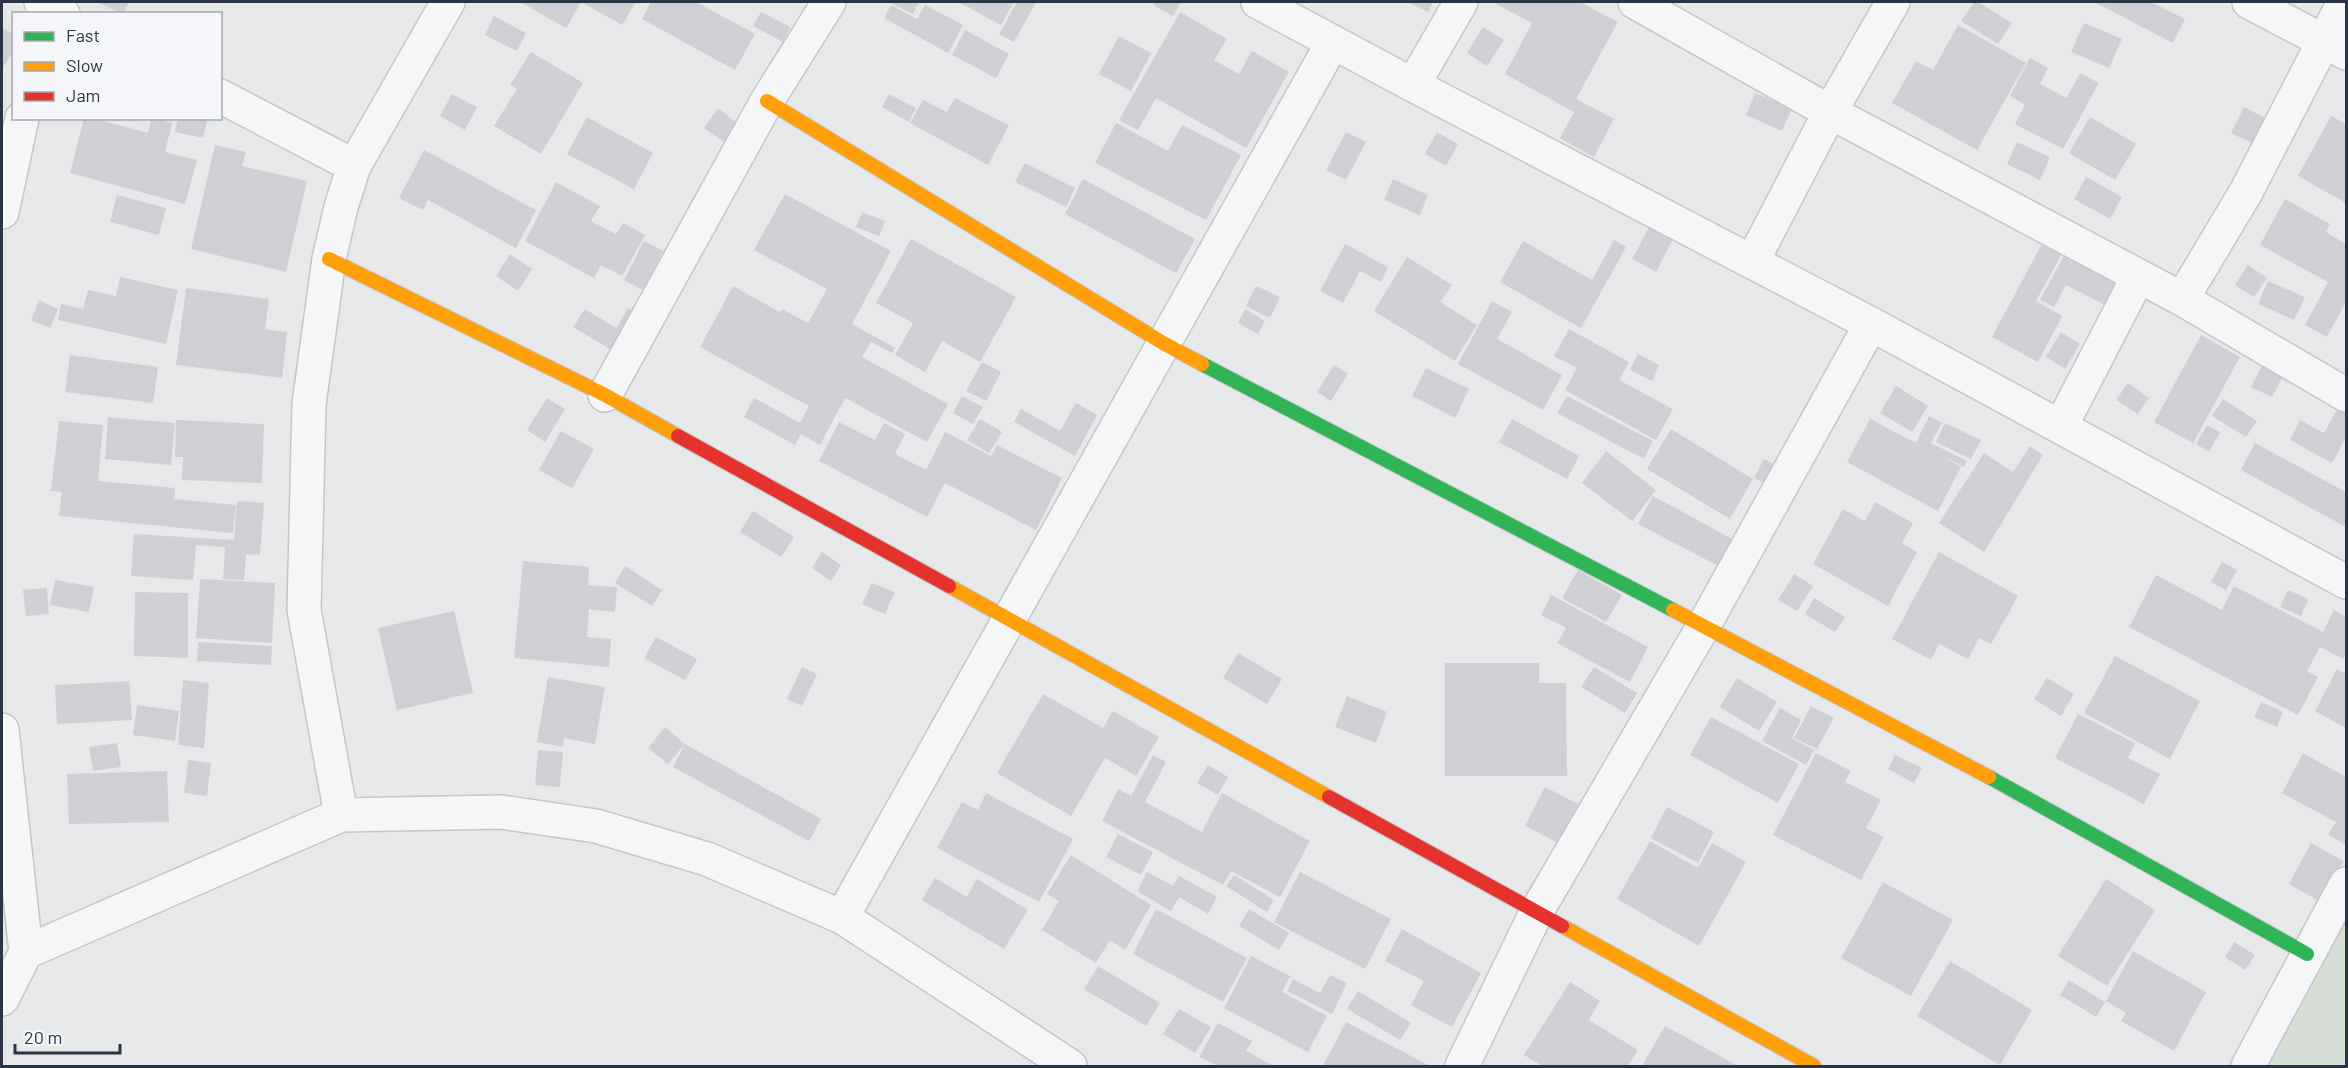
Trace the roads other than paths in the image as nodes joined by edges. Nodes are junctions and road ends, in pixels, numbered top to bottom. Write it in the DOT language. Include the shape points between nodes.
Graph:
graph roads {
  1 [pos="448,2"];
  2 [pos="829,2"];
  3 [pos="1258,2"];
  4 [pos="1461,2"];
  5 [pos="1635,2"];
  6 [pos="1893,2"];
  7 [pos="2249,2"];
  8 [pos="2344,2"];
  9 [pos="1333,42"];
  10 [pos="2335,47"];
  11 [pos="1413,85"];
  12 [pos="222,97"];
  13 [pos="767,100"];
  14 [pos="1830,112"];
  15 [pos="22,120"];
  16 [pos="354,166"];
  17 [pos="2,212"];
  18 [pos="329,259"];
  19 [pos="1752,262"];
  20 [pos="2138,277"];
  21 [pos="2182,299"];
  22 [pos="1871,324"];
  23 [pos="1163,343"];
  24 [pos="605,395"];
  25 [pos="2346,395"];
  26 [pos="2061,426"];
  27 [pos="2346,582"];
  28 [pos="1012,620"];
  29 [pos="1703,627"];
  30 [pos="2,730"];
  31 [pos="341,815"];
  32 [pos="2346,884"];
  33 [pos="1537,911"];
  34 [pos="842,916"];
  35 [pos="26,952"];
  36 [pos="2307,954"];
  37 [pos="2,999"];
  38 [pos="1070,1066"];
  39 [pos="1462,1066"];
  40 [pos="1814,1066"];
  41 [pos="2248,1066"];
  1 -- 16 [label="street"];
  2 -- 13 [label="street"];
  3 -- 9 [label="street"];
  4 -- 11 [label="street"];
  5 -- 14 [label="street"];
  6 -- 14 [label="street"];
  7 -- 10 [label="street"];
  8 -- 10 [label="street"];
  9 -- 11 [label="street"];
  9 -- 23 [label="street"];
  10 -- 21 [label="street"];
  11 -- 19 [label="street"];
  12 -- 16 [label="street"];
  13 -- 23 [label="street"];
  13 -- 24 [label="street"];
  14 -- 19 [label="street"];
  14 -- 20 [label="street"];
  15 -- 17 [label="street"];
  16 -- 18 [label="street"];
  18 -- 24 [label="street"];
  18 -- 31 [label="street" via="309,404 304,610"];
  19 -- 22 [label="street"];
  20 -- 21 [label="street"];
  20 -- 26 [label="street"];
  21 -- 25 [label="street"];
  22 -- 26 [label="street"];
  22 -- 29 [label="street"];
  23 -- 28 [label="street"];
  23 -- 29 [label="street"];
  24 -- 28 [label="street"];
  26 -- 27 [label="street"];
  28 -- 33 [label="street"];
  28 -- 34 [label="street"];
  29 -- 33 [label="street"];
  29 -- 36 [label="street" via="1977,770"];
  30 -- 35 [label="street"];
  31 -- 34 [label="street" via="501,812 596,826 707,859"];
  31 -- 35 [label="street"];
  32 -- 36 [label="street"];
  33 -- 39 [label="street"];
  33 -- 40 [label="street"];
  34 -- 38 [label="street"];
  35 -- 37 [label="street"];
  36 -- 41 [label="street"];
}
